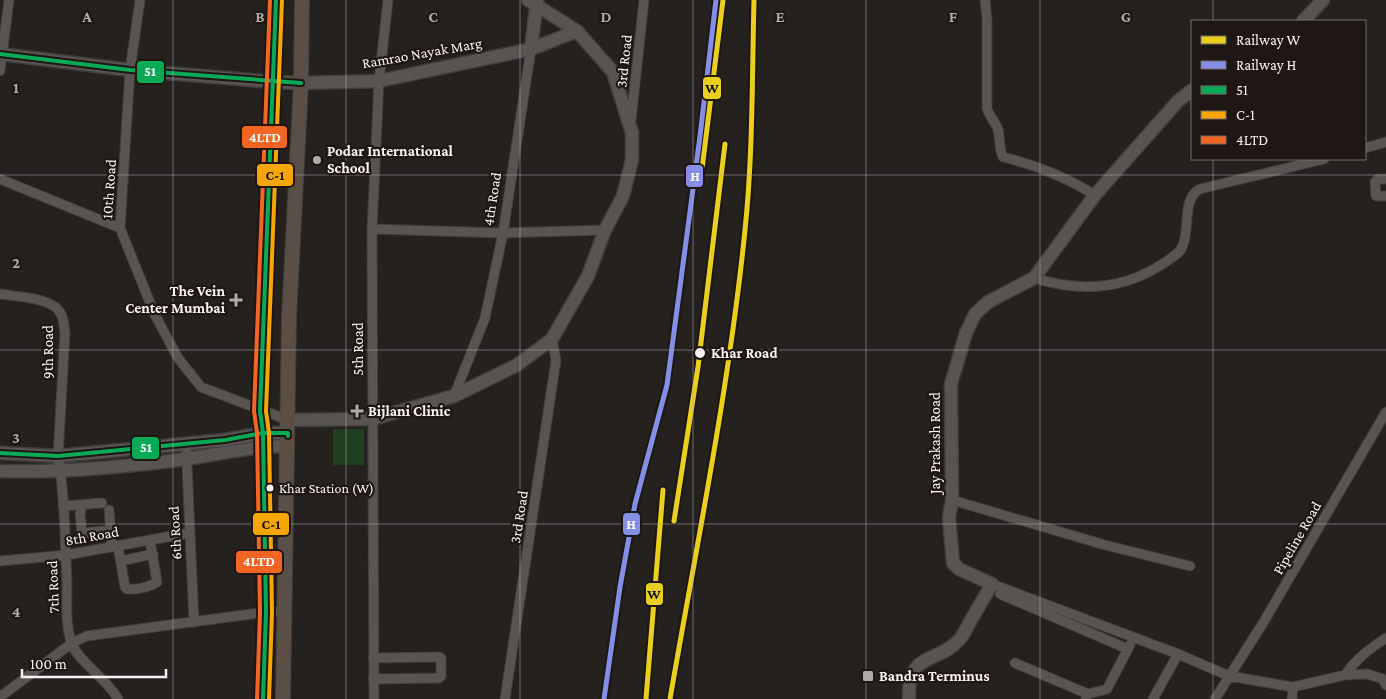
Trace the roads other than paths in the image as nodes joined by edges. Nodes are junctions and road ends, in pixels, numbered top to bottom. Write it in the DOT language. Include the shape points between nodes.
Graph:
graph roads {
  1 [pos="9,0"];
  2 [pos="140,0"];
  3 [pos="276,0"];
  4 [pos="302,0"];
  5 [pos="388,0"];
  6 [pos="644,0"];
  7 [pos="985,0"];
  8 [pos="1323,0"];
  9 [pos="533,2"];
  10 [pos="1304,20"];
  11 [pos="577,31"];
  12 [pos="531,49"];
  13 [pos="1,55"];
  14 [pos="130,70"];
  15 [pos="0,71"];
  16 [pos="379,80"];
  17 [pos="273,82"];
  18 [pos="301,83"];
  19 [pos="1191,91"];
  20 [pos="630,126"];
  21 [pos="1386,142"];
  22 [pos="1366,148"];
  23 [pos="1320,160"];
  24 [pos="1386,178"];
  25 [pos="0,179"];
  26 [pos="1096,195"];
  27 [pos="1386,196"];
  28 [pos="120,228"];
  29 [pos="372,229"];
  30 [pos="605,230"];
  31 [pos="503,233"];
  32 [pos="1034,278"];
  33 [pos="0,294"];
  34 [pos="552,339"];
  35 [pos="454,396"];
  36 [pos="260,411"];
  37 [pos="1386,412"];
  38 [pos="372,419"];
  39 [pos="288,433"];
  40 [pos="264,440"];
  41 [pos="186,443"];
  42 [pos="0,453"];
  43 [pos="58,456"];
  44 [pos="186,459"];
  45 [pos="60,470"];
  46 [pos="0,471"];
  47 [pos="952,500"];
  48 [pos="63,506"];
  49 [pos="83,511"];
  50 [pos="64,518"];
  51 [pos="106,529"];
  52 [pos="89,533"];
  53 [pos="189,533"];
  54 [pos="150,540"];
  55 [pos="111,547"];
  56 [pos="90,551"];
  57 [pos="153,554"];
  58 [pos="66,555"];
  59 [pos="121,560"];
  60 [pos="0,561"];
  61 [pos="1190,566"];
  62 [pos="996,589"];
  63 [pos="284,611"];
  64 [pos="266,612"];
  65 [pos="194,622"];
  66 [pos="1134,638"];
  67 [pos="1386,638"];
  68 [pos="72,644"];
  69 [pos="1128,649"];
  70 [pos="1178,654"];
  71 [pos="373,658"];
  72 [pos="1015,663"];
  73 [pos="1345,675"];
  74 [pos="1229,676"];
  75 [pos="373,679"];
  76 [pos="1386,685"];
  77 [pos="1293,687"];
  78 [pos="1087,696"];
  79 [pos="0,697"];
  80 [pos="118,699"];
  81 [pos="262,699"];
  82 [pos="283,699"];
  83 [pos="374,699"];
  84 [pos="505,699"];
  85 [pos="909,699"];
  86 [pos="1153,699"];
  87 [pos="1215,699"];
  88 [pos="1292,699"];
  1 -- 13 [label="street"];
  2 -- 14 [label="street, 10th Road"];
  3 -- 17 [label="main road"];
  4 -- 18 [label="main road"];
  5 -- 16 [label="street, 5th Road"];
  6 -- 20 [label="street, 3rd Road"];
  7 -- 26 [label="street" via="987,108 996,126 1000,152 1003,157 1073,181"];
  8 -- 10 [label="street"];
  9 -- 11 [label="street"];
  9 -- 12 [label="street, 4th Road"];
  11 -- 12 [label="street, Ramrao Nayak Marg"];
  11 -- 20 [label="street" via="613,72"];
  12 -- 16 [label="street, Ramrao Nayak Marg"];
  12 -- 31 [label="street, 4th Road"];
  13 -- 14 [label="street, Ramrao Nayak Marg"];
  13 -- 15 [label="street"];
  14 -- 17 [label="street, Ramrao Nayak Marg"];
  14 -- 28 [label="street, 10th Road"];
  16 -- 18 [label="street, Ramrao Nayak Marg"];
  16 -- 29 [label="street, 5th Road"];
  17 -- 18 [label="street, Ramrao Nayak Marg"];
  17 -- 36 [label="main road"];
  18 -- 39 [label="main road" via="289,317"];
  19 -- 26 [label="street, Jay Prakash Road" via="1178,101"];
  20 -- 30 [label="street" via="632,160 623,196"];
  21 -- 22 [label="street"];
  23 -- 32 [label="street" via="1194,192 1190,199 1184,242 1178,253 1131,280 1088,288 1057,285"];
  24 -- 27 [label="street" via="1375,182 1376,196"];
  25 -- 28 [label="street"];
  26 -- 32 [label="street, Jay Prakash Road"];
  28 -- 36 [label="street, 10th Road" via="155,315 178,358 201,387"];
  29 -- 31 [label="street"];
  29 -- 38 [label="street, 5th Road"];
  30 -- 31 [label="street"];
  30 -- 34 [label="street" via="588,276"];
  31 -- 35 [label="street, 4th Road" via="485,318"];
  32 -- 47 [label="street, Jay Prakash Road" via="988,302 976,314 966,333 951,384"];
  33 -- 43 [label="street, 9th Road" via="44,301 61,312 65,334"];
  34 -- 35 [label="street" via="517,364"];
  34 -- 84 [label="street, 3rd Road" via="556,360"];
  35 -- 38 [label="street"];
  36 -- 39 [label="street, 10th Road"];
  36 -- 40 [label="main road"];
  37 -- 74 [label="street, Pipeline Road"];
  38 -- 39 [label="street"];
  38 -- 71 [label="street, 5th Road"];
  39 -- 40 [label="street"];
  39 -- 63 [label="main road"];
  40 -- 41 [label="street"];
  40 -- 44 [label="street"];
  40 -- 64 [label="main road"];
  41 -- 43 [label="street"];
  41 -- 44 [label="street, 6th Road"];
  42 -- 43 [label="street"];
  43 -- 45 [label="street, 7th Road"];
  44 -- 45 [label="street"];
  44 -- 53 [label="street, 6th Road"];
  45 -- 46 [label="street"];
  45 -- 48 [label="street, 7th Road"];
  47 -- 61 [label="street"];
  47 -- 62 [label="street, Jay Prakash Road" via="949,518 953,563 959,570"];
  48 -- 49 [label="street"];
  48 -- 50 [label="street, 7th Road"];
  49 -- 50 [label="street"];
  49 -- 51 [label="street" via="105,506"];
  49 -- 52 [label="street" via="81,533"];
  50 -- 58 [label="street, 7th Road"];
  51 -- 52 [label="street"];
  51 -- 55 [label="street"];
  52 -- 56 [label="street"];
  53 -- 54 [label="street, 8th Road"];
  53 -- 65 [label="street, 6th Road"];
  54 -- 55 [label="street, 8th Road"];
  54 -- 57 [label="street"];
  55 -- 56 [label="street, 8th Road"];
  55 -- 59 [label="street"];
  56 -- 58 [label="street, 8th Road"];
  57 -- 59 [label="street"];
  57 -- 59 [label="street" via="157,582 133,589 126,588"];
  58 -- 60 [label="street, 8th Road"];
  58 -- 68 [label="street, 7th Road" via="68,624"];
  62 -- 66 [label="street, Jay Prakash Road"];
  62 -- 69 [label="street"];
  62 -- 85 [label="street" via="960,640 920,663 910,681"];
  63 -- 64 [label="street"];
  63 -- 82 [label="main road"];
  64 -- 65 [label="street"];
  64 -- 81 [label="main road"];
  65 -- 68 [label="street" via="87,636"];
  66 -- 69 [label="street"];
  66 -- 70 [label="street, Jay Prakash Road"];
  67 -- 73 [label="street" via="1355,661"];
  68 -- 79 [label="street"];
  68 -- 80 [label="street, 7th Road"];
  69 -- 78 [label="street" via="1106,689"];
  70 -- 74 [label="street, Jay Prakash Road"];
  70 -- 86 [label="street"];
  71 -- 75 [label="street, 5th Road"];
  71 -- 75 [label="street" via="441,658 439,678"];
  72 -- 78 [label="street"];
  73 -- 76 [label="street" via="1368,674 1383,679"];
  73 -- 77 [label="street"];
  74 -- 77 [label="street, Jay Prakash Road"];
  74 -- 87 [label="street, Pipeline Road"];
  75 -- 83 [label="street, 5th Road"];
  77 -- 88 [label="street"];
}
